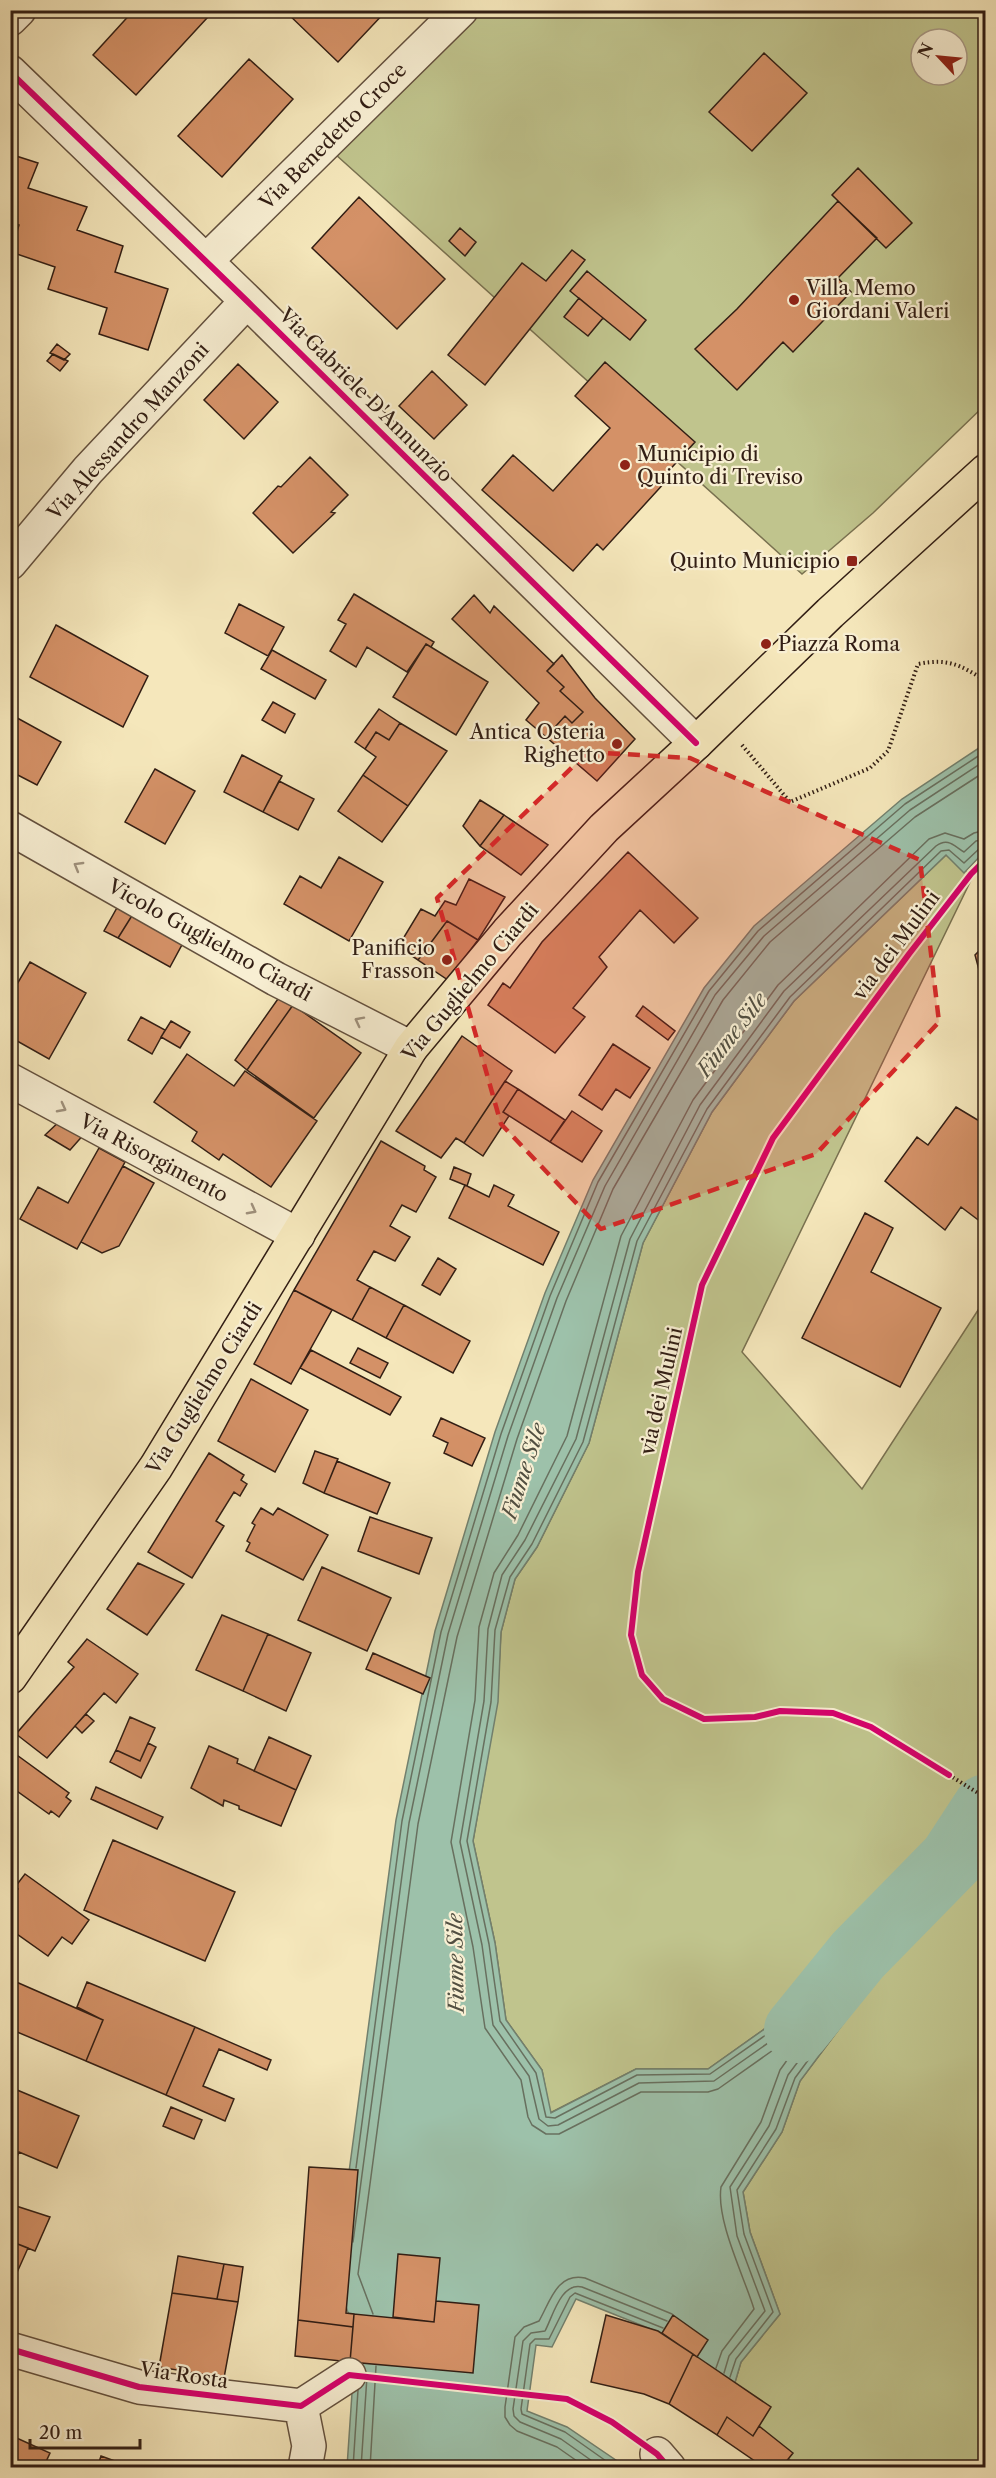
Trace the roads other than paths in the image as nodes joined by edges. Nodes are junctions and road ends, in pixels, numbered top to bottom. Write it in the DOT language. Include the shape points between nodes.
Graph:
graph roads {
  1 [pos="19,10"];
  2 [pos="460,10"];
  3 [pos="10,19"];
  4 [pos="10,72"];
  5 [pos="206,261"];
  6 [pos="248,301"];
  7 [pos="986,471"];
  8 [pos="10,563"];
  9 [pos="696,743"];
  10 [pos="10,828"];
  11 [pos="411,1048"];
  12 [pos="10,1080"];
  13 [pos="298,1235"];
  14 [pos="10,1677"];
  15 [pos="10,2349"];
  16 [pos="349,2375"];
  17 [pos="300,2406"];
  18 [pos="304,2468"];
  1 -- 3 [label="street"];
  2 -- 5 [label="street, Via Benedetto Croce"];
  4 -- 5 [label="street, Via Gabriele D'Annunzio"];
  5 -- 6 [label="street, Via Gabriele D'Annunzio"];
  6 -- 8 [label="street, Via Alessandro Manzoni" via="88,470"];
  6 -- 9 [label="street, Via Gabriele D'Annunzio"];
  7 -- 9 [label="main road, Via Guglielmo Ciardi" via="838,605"];
  9 -- 11 [label="main road, Via Guglielmo Ciardi" via="604,828 508,932"];
  11 -- 10 [label="street, Vicolo Guglielmo Ciardi, one-way" via="276,978"];
  11 -- 13 [label="main road, Via Guglielmo Ciardi"];
  12 -- 13 [label="street, Via Risorgimento, one-way"];
  13 -- 14 [label="main road, Via Guglielmo Ciardi" via="156,1467"];
  15 -- 17 [label="street, Via Rosta" via="140,2387"];
  16 -- 17 [label="street"];
  17 -- 18 [label="street" via="309,2446"];
}
